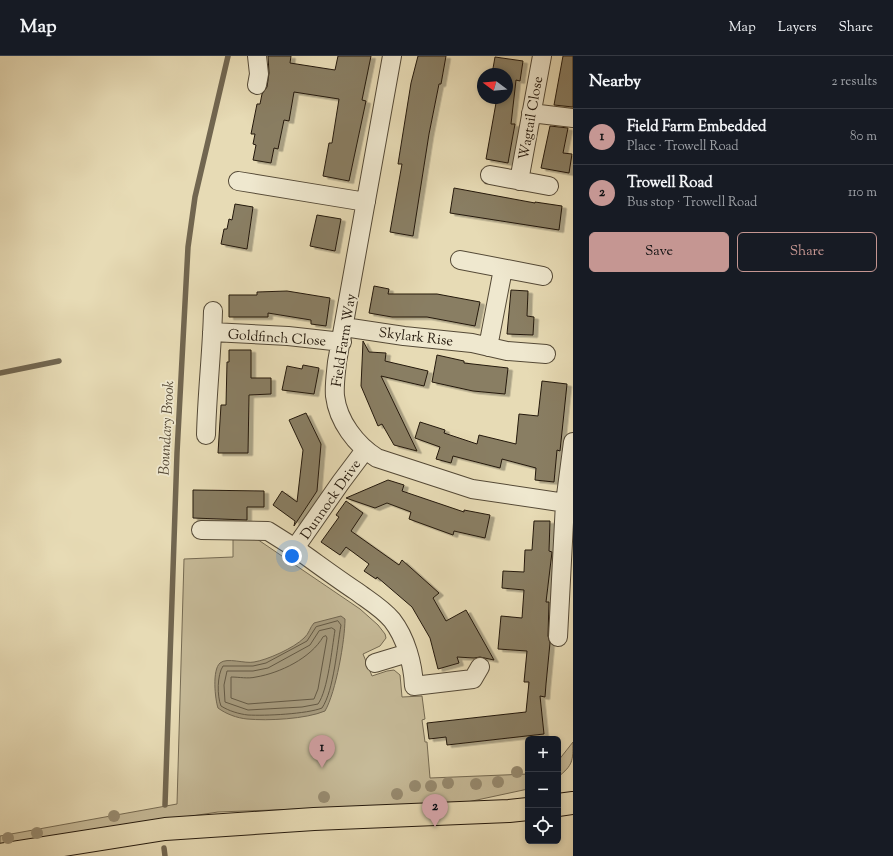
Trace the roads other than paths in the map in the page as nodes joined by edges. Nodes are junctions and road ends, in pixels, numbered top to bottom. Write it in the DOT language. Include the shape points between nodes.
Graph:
graph roads {
  1 [pos="257,56"];
  2 [pos="392,56"];
  3 [pos="542,56"];
  4 [pos="257,85"];
  5 [pos="531,113"];
  6 [pos="573,118"];
  7 [pos="490,175"];
  8 [pos="238,181"];
  9 [pos="519,181"];
  10 [pos="549,186"];
  11 [pos="366,202"];
  12 [pos="460,260"];
  13 [pos="503,269"];
  14 [pos="543,276"];
  15 [pos="212,311"];
  16 [pos="212,332"];
  17 [pos="343,334"];
  18 [pos="488,346"];
  19 [pos="546,354"];
  20 [pos="206,435"];
  21 [pos="573,442"];
  22 [pos="365,450"];
  23 [pos="569,503"];
  24 [pos="201,530"];
  25 [pos="295,548"];
  26 [pos="558,637"];
  27 [pos="408,653"];
  28 [pos="375,663"];
  29 [pos="480,668"];
  30 [pos="573,803"];
  31 [pos="561,805"];
  32 [pos="518,810"];
  33 [pos="0,855"];
  1 -- 4 [label="street"];
  2 -- 11 [label="street, Field Farm Way"];
  3 -- 5 [label="street, Wagtail Close"];
  5 -- 6 [label="street"];
  5 -- 9 [label="street, Wagtail Close"];
  7 -- 9 [label="street"];
  8 -- 11 [label="street"];
  9 -- 10 [label="street"];
  11 -- 17 [label="street, Field Farm Way"];
  12 -- 13 [label="street"];
  13 -- 14 [label="street"];
  13 -- 18 [label="street"];
  15 -- 16 [label="street, Goldfinch Close"];
  16 -- 17 [label="street, Goldfinch Close" via="288,336"];
  16 -- 20 [label="street, Goldfinch Close"];
  17 -- 18 [label="street, Skylark Rise"];
  17 -- 22 [label="street, Field Farm Way" via="335,379 337,406 342,420"];
  18 -- 19 [label="street, Skylark Rise" via="507,351"];
  21 -- 23 [label="street"];
  22 -- 23 [label="street, Field Farm Way" via="377,458 472,490"];
  22 -- 25 [label="street, Dunnock Drive"];
  23 -- 26 [label="street"];
  24 -- 25 [label="street, Dunnock Drive" via="268,531"];
  25 -- 27 [label="street, Dunnock Drive" via="384,612 400,632"];
  27 -- 28 [label="street"];
  27 -- 29 [label="street, Dunnock Drive" via="414,686 472,679"];
  30 -- 31 [label="main road"];
  32 -- 33 [label="main road" via="165,829"];
}
